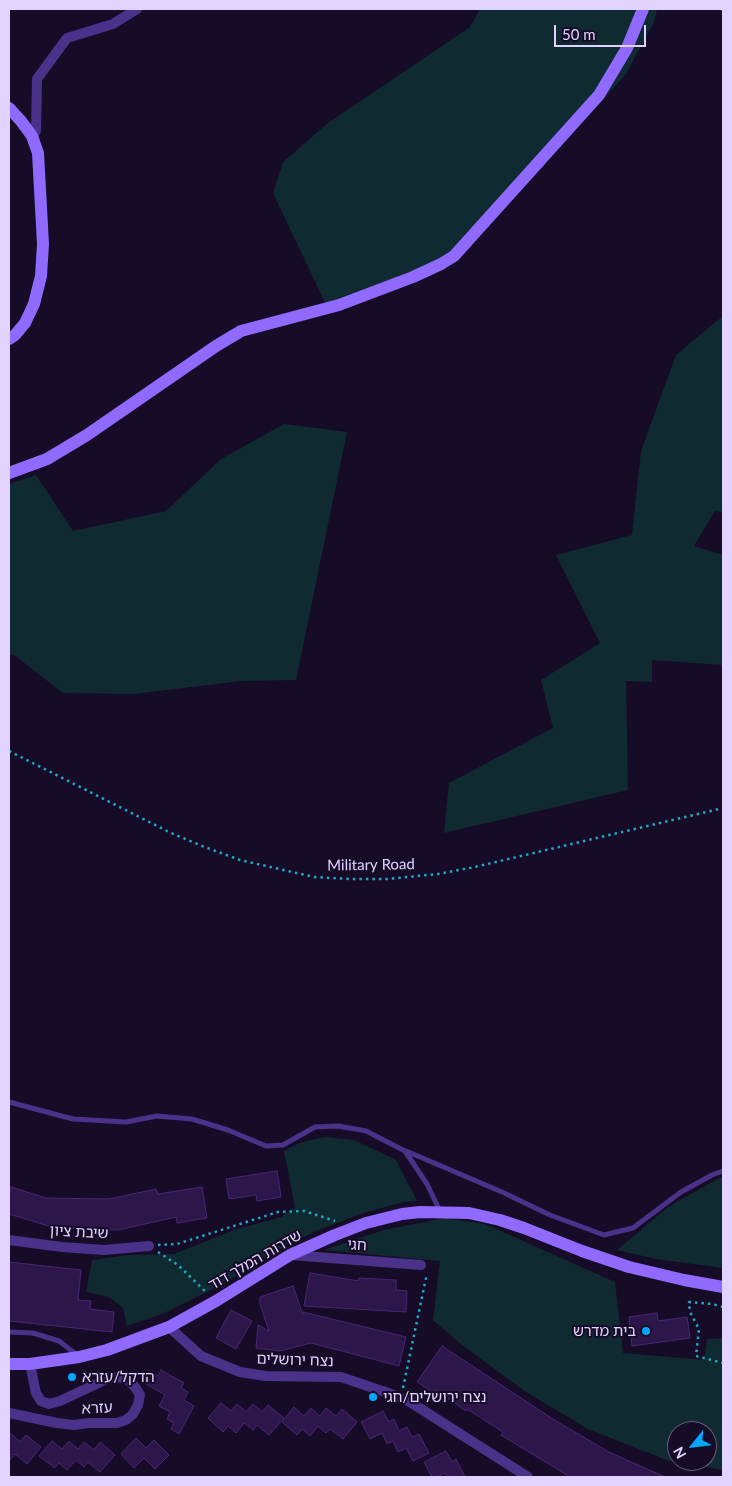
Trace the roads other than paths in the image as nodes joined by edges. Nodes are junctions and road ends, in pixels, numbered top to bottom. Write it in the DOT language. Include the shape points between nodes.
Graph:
graph roads {
  1 [pos="137,9"];
  2 [pos="643,9"];
  3 [pos="9,108"];
  4 [pos="32,136"];
  5 [pos="9,339"];
  6 [pos="9,473"];
  7 [pos="9,1102"];
  8 [pos="405,1150"];
  9 [pos="723,1171"];
  10 [pos="440,1211"];
  11 [pos="9,1240"];
  12 [pos="149,1246"];
  13 [pos="290,1255"];
  14 [pos="421,1265"];
  15 [pos="723,1287"];
  16 [pos="168,1327"];
  17 [pos="9,1332"];
  18 [pos="79,1357"];
  19 [pos="9,1364"];
  20 [pos="30,1364"];
  21 [pos="9,1413"];
  22 [pos="528,1477"];
  1 -- 4 [label="street" via="112,24 67,38 37,79 36,131"];
  2 -- 6 [label="street" via="627,48 599,95 454,256 413,277 339,305 241,332 87,435 47,459"];
  3 -- 4 [label="street"];
  4 -- 5 [label="street" via="40,172 41,276 25,323"];
  7 -- 8 [label="lane" via="73,1119 126,1122 158,1116 192,1119 266,1146 283,1145 315,1127 338,1126 366,1131"];
  8 -- 9 [label="lane" via="550,1215 604,1235 633,1228 681,1192"];
  8 -- 10 [label="lane"];
  10 -- 13 [label="street, שדרות המלך דוד" via="402,1214 366,1223"];
  10 -- 15 [label="street, שדרות המלך דוד" via="500,1220 629,1267"];
  11 -- 12 [label="street, שיבת ציון" via="104,1250"];
  13 -- 14 [label="street, חגי"];
  13 -- 16 [label="street, שדרות המלך דוד"];
  16 -- 18 [label="street, שדרות המלך דוד"];
  16 -- 22 [label="street, נצח ירושלים" via="201,1356 240,1372 265,1376 341,1377 401,1398"];
  17 -- 18 [label="lane" via="33,1333 59,1341"];
  18 -- 20 [label="street, שדרות המלך דוד"];
  19 -- 20 [label="street, שדרות המלך דוד"];
  20 -- 21 [label="street, עזרא" via="36,1393 41,1401 49,1404 60,1401 109,1378 120,1377 135,1387 140,1395 138,1405 133,1414 117,1423 58,1423"];
}
